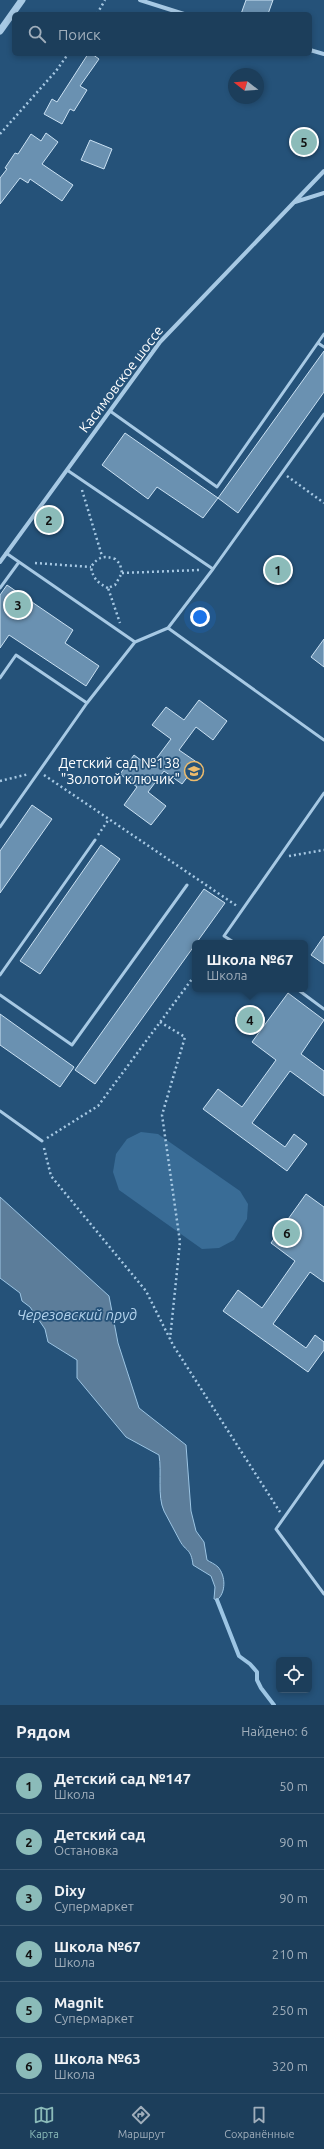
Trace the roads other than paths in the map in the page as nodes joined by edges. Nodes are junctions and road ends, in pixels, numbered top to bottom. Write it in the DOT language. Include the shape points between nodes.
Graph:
graph roads {
  1 [pos="22,0"];
  2 [pos="140,0"];
  3 [pos="13,12"];
  4 [pos="178,12"];
  5 [pos="12,14"];
  6 [pos="0,16"];
  7 [pos="7,21"];
  8 [pos="0,31"];
  9 [pos="312,51"];
  10 [pos="324,54"];
  11 [pos="324,171"];
  12 [pos="324,193"];
  13 [pos="294,202"];
  14 [pos="324,334"];
  15 [pos="318,343"];
  16 [pos="324,347"];
  17 [pos="110,411"];
  18 [pos="324,414"];
  19 [pos="67,470"];
  20 [pos="6,553"];
  21 [pos="0,562"];
  22 [pos="19,562"];
  23 [pos="212,569"];
  24 [pos="0,588"];
  25 [pos="168,628"];
  26 [pos="135,642"];
  27 [pos="0,678"];
  28 [pos="87,703"];
  29 [pos="324,740"];
  30 [pos="324,793"];
  31 [pos="0,827"];
  32 [pos="95,840"];
  33 [pos="188,885"];
  34 [pos="230,940"];
  35 [pos="0,975"];
  36 [pos="301,992"];
  37 [pos="0,995"];
  38 [pos="324,1009"];
  39 [pos="0,1111"];
  40 [pos="42,1141"];
  41 [pos="324,1460"];
  42 [pos="324,1594"];
  1 -- 3 [label="street"];
  2 -- 4 [label="street"];
  5 -- 7 [label="street"];
  6 -- 7 [label="street"];
  7 -- 8 [label="street"];
  9 -- 10 [label="street"];
  11 -- 13 [label="street, Касимовское шоссе"];
  12 -- 13 [label="street"];
  13 -- 17 [label="street, Касимовское шоссе" via="160,342"];
  14 -- 15 [label="lane"];
  15 -- 16 [label="lane"];
  15 -- 17 [label="lane" via="217,487"];
  17 -- 19 [label="street, Касимовское шоссе"];
  18 -- 23 [label="lane"];
  19 -- 20 [label="street, Касимовское шоссе"];
  19 -- 23 [label="lane"];
  20 -- 21 [label="street, Касимовское шоссе"];
  20 -- 22 [label="lane"];
  22 -- 24 [label="lane"];
  22 -- 26 [label="lane"];
  23 -- 25 [label="lane"];
  25 -- 26 [label="lane"];
  25 -- 29 [label="lane"];
  26 -- 28 [label="lane"];
  27 -- 28 [label="lane" via="16,655"];
  28 -- 31 [label="lane"];
  30 -- 34 [label="lane" via="224,936"];
  32 -- 35 [label="lane"];
  33 -- 37 [label="lane" via="72,1044"];
  36 -- 38 [label="lane"];
  39 -- 40 [label="lane"];
  41 -- 42 [label="lane" via="276,1529"];
}
